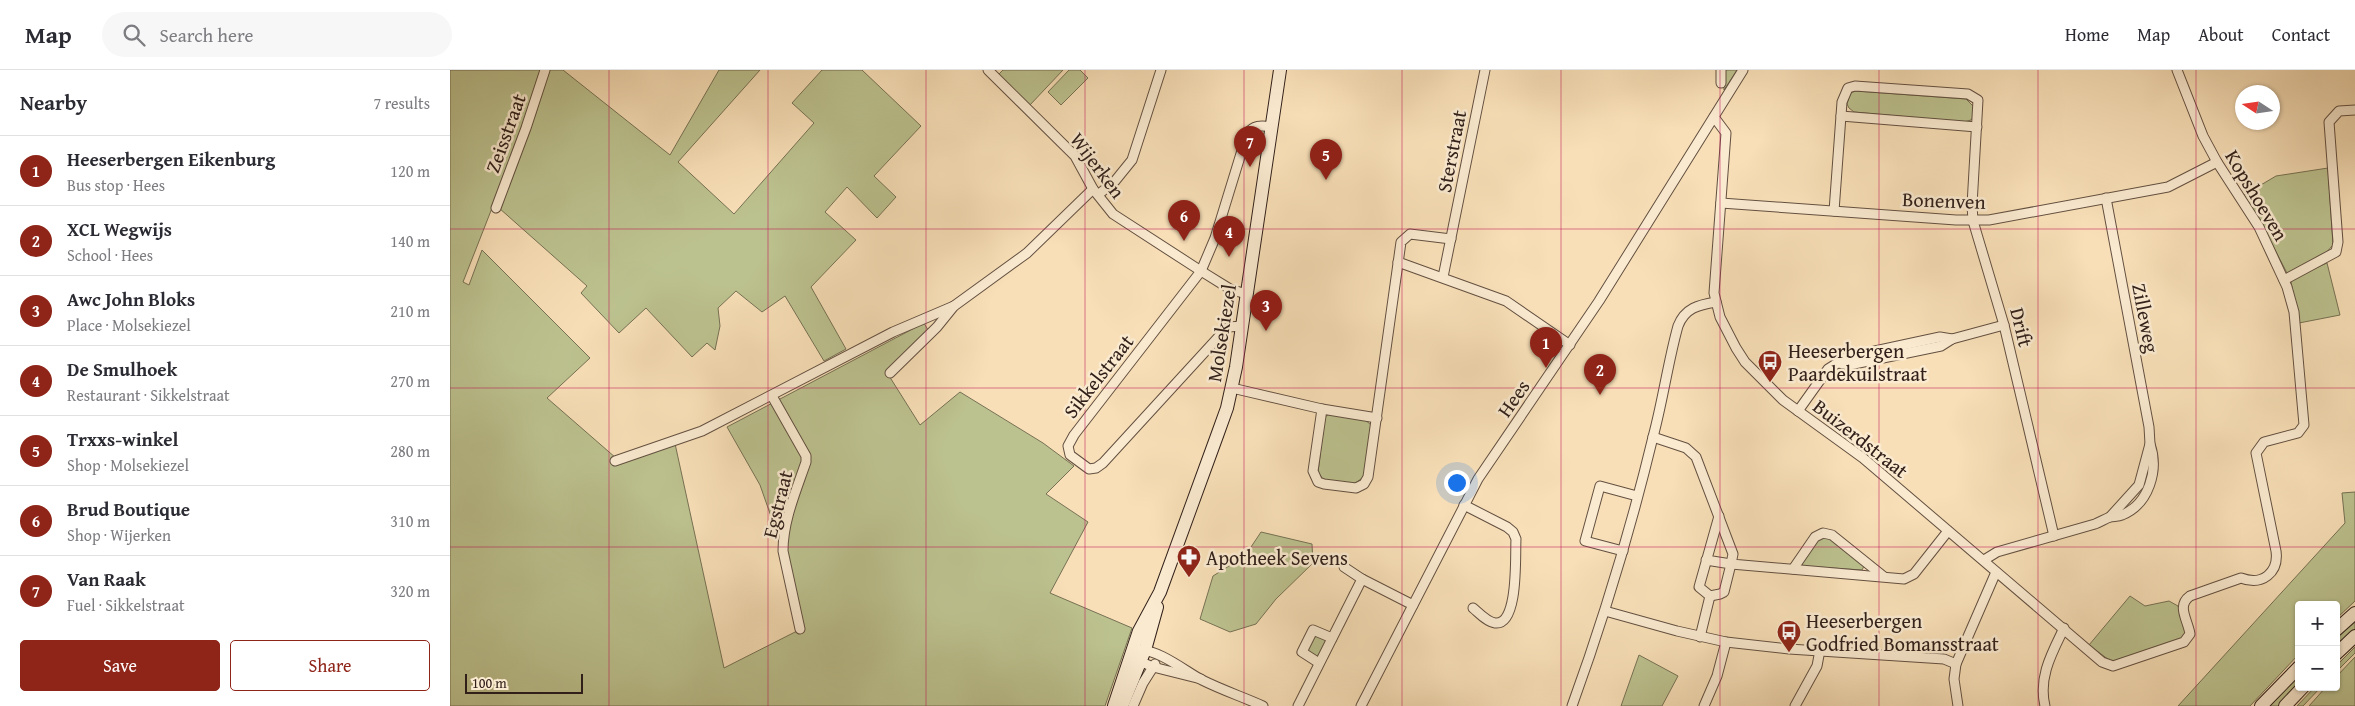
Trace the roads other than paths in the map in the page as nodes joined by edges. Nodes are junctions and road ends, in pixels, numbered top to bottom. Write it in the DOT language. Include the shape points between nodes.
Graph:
graph roads {
  1 [pos="545,70"];
  2 [pos="988,70"];
  3 [pos="1161,70"];
  4 [pos="1280,70"];
  5 [pos="1485,70"];
  6 [pos="1721,70"];
  7 [pos="1743,70"];
  8 [pos="2177,70"];
  9 [pos="1722,84"];
  10 [pos="2355,110"];
  11 [pos="1841,116"];
  12 [pos="1714,117"];
  13 [pos="1272,127"];
  14 [pos="1977,127"];
  15 [pos="2217,162"];
  16 [pos="1096,192"];
  17 [pos="2106,198"];
  18 [pos="1721,203"];
  19 [pos="496,208"];
  20 [pos="1834,211"];
  21 [pos="1973,221"];
  22 [pos="1451,239"];
  23 [pos="1398,262"];
  24 [pos="1200,271"];
  25 [pos="1443,278"];
  26 [pos="2284,280"];
  27 [pos="1246,294"];
  28 [pos="1716,302"];
  29 [pos="954,306"];
  30 [pos="2004,324"];
  31 [pos="1242,326"];
  32 [pos="1570,345"];
  33 [pos="890,372"];
  34 [pos="1232,388"];
  35 [pos="772,396"];
  36 [pos="1322,410"];
  37 [pos="1798,411"];
  38 [pos="1377,418"];
  39 [pos="1653,437"];
  40 [pos="615,461"];
  41 [pos="1637,496"];
  42 [pos="1464,505"];
  43 [pos="1719,515"];
  44 [pos="1948,531"];
  45 [pos="2054,536"];
  46 [pos="1623,551"];
  47 [pos="1706,560"];
  48 [pos="1984,560"];
  49 [pos="1731,564"];
  50 [pos="1344,567"];
  51 [pos="1793,569"];
  52 [pos="1996,572"];
  53 [pos="1883,576"];
  54 [pos="1362,580"];
  55 [pos="1160,592"];
  56 [pos="1710,596"];
  57 [pos="1413,605"];
  58 [pos="1473,608"];
  59 [pos="1606,611"];
  60 [pos="2355,613"];
  61 [pos="2340,626"];
  62 [pos="2064,628"];
  63 [pos="800,629"];
  64 [pos="2355,636"];
  65 [pos="1700,637"];
  66 [pos="1332,638"];
  67 [pos="1726,642"];
  68 [pos="1144,650"];
  69 [pos="1820,650"];
  70 [pos="2340,650"];
  71 [pos="1158,656"];
  72 [pos="1136,658"];
  73 [pos="1319,664"];
  74 [pos="1956,664"];
  75 [pos="1153,668"];
  76 [pos="2295,672"];
  77 [pos="1201,679"];
  78 [pos="2299,691"];
  79 [pos="1245,702"];
  80 [pos="1114,706"];
  81 [pos="1122,706"];
  82 [pos="1133,706"];
  83 [pos="1263,706"];
  84 [pos="1298,706"];
  85 [pos="1361,706"];
  86 [pos="1572,706"];
  87 [pos="1704,706"];
  88 [pos="1795,706"];
  89 [pos="1958,706"];
  90 [pos="2045,706"];
  91 [pos="2261,706"];
  92 [pos="2285,706"];
  1 -- 19 [label="street, Zeisstraat"];
  2 -- 16 [label="street, Wijerken" via="1075,156"];
  3 -- 16 [label="street" via="1132,160 1115,181"];
  4 -- 13 [label="main road, Molsekiezel"];
  5 -- 22 [label="street, Sterstraat"];
  6 -- 9 [label="street"];
  7 -- 12 [label="street, Hees"];
  8 -- 15 [label="street, Kopshoeven" via="2193,115"];
  10 -- 26 [label="street" via="2338,111 2329,122 2338,242 2336,252"];
  11 -- 14 [label="street"];
  11 -- 14 [label="street, Drift" via="1843,96 1848,88 1855,86 1968,94 1978,100"];
  11 -- 20 [label="street, Drift"];
  12 -- 18 [label="street, Buizerdstraat" via="1726,132"];
  12 -- 32 [label="street, Hees"];
  13 -- 24 [label="street, Sikkelstraat" via="1258,125 1246,134 1215,238"];
  13 -- 27 [label="main road, Molsekiezel"];
  14 -- 21 [label="street, Drift"];
  15 -- 17 [label="street, Bonenven" via="2168,187"];
  15 -- 26 [label="street, Kopshoeven" via="2259,227"];
  16 -- 24 [label="street, Wijerken" via="1105,206 1119,218"];
  16 -- 29 [label="street" via="1027,253"];
  17 -- 21 [label="street, Bonenven"];
  17 -- 45 [label="street, Zilleweg" via="2154,466 2148,488 2122,516"];
  18 -- 20 [label="street, Bonenven"];
  18 -- 28 [label="street, Buizerdstraat"];
  20 -- 21 [label="street, Bonenven"];
  21 -- 30 [label="street, Drift"];
  22 -- 23 [label="street" via="1410,234 1402,242"];
  22 -- 25 [label="street, Sterstraat"];
  23 -- 25 [label="street"];
  23 -- 38 [label="street"];
  24 -- 27 [label="street, Wijerken" via="1230,289"];
  24 -- 31 [label="street, Sikkelstraat" via="1074,435 1068,446 1070,454 1089,469 1103,463 1224,331 1229,327"];
  25 -- 32 [label="street" via="1506,301"];
  26 -- 62 [label="street, Kopshoeven" via="2294,312 2304,425 2298,432 2264,442 2256,453 2278,562 2273,572 2249,582 2241,578 2190,596 2183,605 2190,634 2184,642 2113,666 2102,662"];
  27 -- 31 [label="main road, Molsekiezel"];
  28 -- 37 [label="street, Buizerdstraat" via="1727,334 1745,362"];
  28 -- 39 [label="street" via="1697,306 1681,318"];
  29 -- 33 [label="street"];
  29 -- 35 [label="street" via="893,332"];
  30 -- 37 [label="street" via="1952,339 1941,346 1849,365 1839,363 1828,369"];
  30 -- 45 [label="street, Drift"];
  31 -- 34 [label="main road, Molsekiezel"];
  32 -- 42 [label="street, Hees" via="1478,479"];
  34 -- 36 [label="street"];
  34 -- 55 [label="main road, Molsekiezel"];
  35 -- 40 [label="street" via="702,431"];
  35 -- 63 [label="street, Egstraat" via="806,456 783,539"];
  36 -- 38 [label="street"];
  36 -- 38 [label="street" via="1313,471 1318,482 1324,484 1356,488 1364,484 1368,477"];
  37 -- 44 [label="street, Buizerdstraat" via="1863,458"];
  39 -- 41 [label="street"];
  39 -- 43 [label="street" via="1692,451"];
  41 -- 46 [label="street"];
  41 -- 46 [label="street" via="1600,486 1586,540"];
  42 -- 57 [label="street, Hees"];
  42 -- 58 [label="street" via="1507,527 1516,539 1512,607 1504,621 1492,623"];
  43 -- 47 [label="street"];
  43 -- 49 [label="street" via="1733,554"];
  44 -- 48 [label="street, Buizerdstraat"];
  44 -- 53 [label="street" via="1909,577"];
  45 -- 48 [label="street, Zilleweg" via="1997,552"];
  46 -- 59 [label="street"];
  47 -- 49 [label="street"];
  47 -- 56 [label="street" via="1699,587"];
  48 -- 52 [label="street, Buizerdstraat"];
  49 -- 51 [label="street"];
  49 -- 56 [label="street" via="1724,592"];
  50 -- 54 [label="street"];
  51 -- 53 [label="street"];
  51 -- 53 [label="street" via="1815,537 1823,533 1832,535"];
  52 -- 62 [label="street, Buizerdstraat"];
  52 -- 74 [label="street"];
  54 -- 57 [label="street"];
  54 -- 66 [label="street"];
  55 -- 68 [label="main road, Molsekiezel"];
  55 -- 72 [label="main road, Molsekiezel" via="1141,627"];
  56 -- 65 [label="street"];
  57 -- 85 [label="street, Hees"];
  59 -- 65 [label="street"];
  59 -- 86 [label="street"];
  60 -- 61 [label="main road"];
  62 -- 90 [label="street" via="2045,672"];
  64 -- 70 [label="main road"];
  65 -- 67 [label="street"];
  66 -- 73 [label="street"];
  66 -- 73 [label="street" via="1313,630 1304,644 1302,652"];
  67 -- 69 [label="street"];
  67 -- 87 [label="street" via="1717,676"];
  68 -- 71 [label="street"];
  68 -- 72 [label="main road, Molsekiezel"];
  69 -- 74 [label="street" via="1944,659"];
  69 -- 88 [label="street" via="1817,666"];
  71 -- 75 [label="street"];
  71 -- 77 [label="street"];
  72 -- 75 [label="street"];
  72 -- 80 [label="main road, Molsekiezel"];
  72 -- 81 [label="main road, Molsekiezel"];
  73 -- 84 [label="street"];
  74 -- 89 [label="street" via="1954,679"];
  75 -- 77 [label="street"];
  75 -- 82 [label="street"];
  76 -- 91 [label="main road"];
  77 -- 79 [label="street"];
  78 -- 92 [label="main road"];
  79 -- 83 [label="street"];
}
